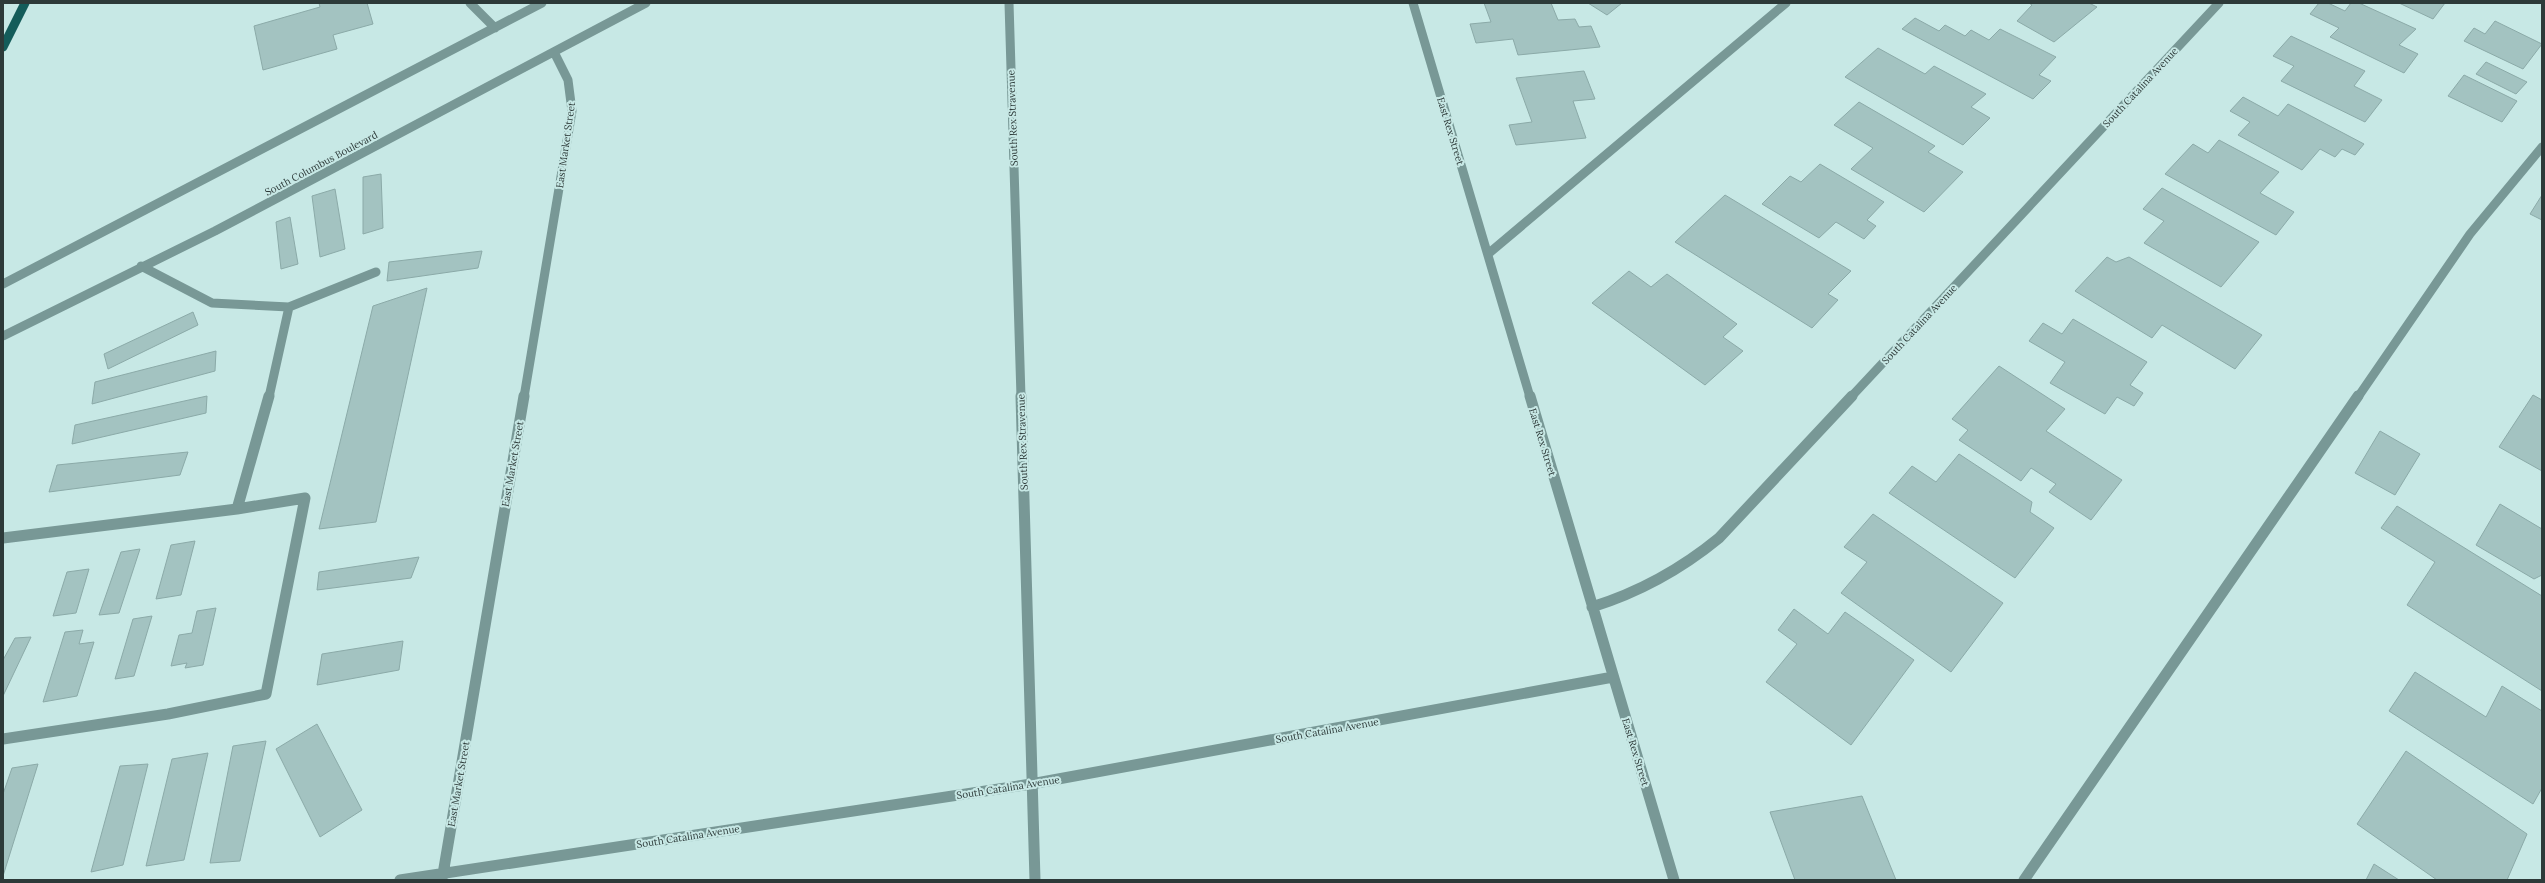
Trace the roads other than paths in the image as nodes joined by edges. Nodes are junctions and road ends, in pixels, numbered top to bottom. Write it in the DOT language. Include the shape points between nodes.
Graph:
graph roads {
  1 [pos="25,3"];
  2 [pos="470,3"];
  3 [pos="542,3"];
  4 [pos="646,3"];
  5 [pos="1009,3"];
  6 [pos="1413,3"];
  7 [pos="1786,3"];
  8 [pos="2219,3"];
  9 [pos="495,28"];
  10 [pos="3,47"];
  11 [pos="554,52"];
  12 [pos="2542,147"];
  13 [pos="1488,254"];
  14 [pos="141,266"];
  15 [pos="376,272"];
  16 [pos="3,284"];
  17 [pos="289,306"];
  18 [pos="3,336"];
  19 [pos="237,509"];
  20 [pos="3,538"];
  21 [pos="1592,607"];
  22 [pos="1613,677"];
  23 [pos="3,739"];
  24 [pos="1031,784"];
  25 [pos="443,876"];
  26 [pos="400,880"];
  27 [pos="1035,880"];
  28 [pos="1674,880"];
  29 [pos="2024,880"];
  1 -- 10 [label="main road"];
  2 -- 9 [label="street"];
  3 -- 9 [label="street"];
  4 -- 11 [label="street, South Columbus Boulevard"];
  5 -- 24 [label="street, South Rex Stravenue"];
  6 -- 13 [label="street, East Rex Street"];
  7 -- 13 [label="street"];
  8 -- 21 [label="street, South Catalina Avenue" via="1719,538 1661,581 1631,595"];
  9 -- 16 [label="street"];
  11 -- 14 [label="street, South Columbus Boulevard" via="250,213"];
  11 -- 25 [label="street, East Market Street" via="569,79 572,112"];
  12 -- 29 [label="street" via="2470,234"];
  13 -- 21 [label="street, East Rex Street"];
  14 -- 17 [label="street" via="212,302"];
  14 -- 18 [label="street, South Columbus Boulevard"];
  15 -- 17 [label="street"];
  17 -- 19 [label="street" via="264,419"];
  19 -- 20 [label="street"];
  19 -- 23 [label="street" via="305,498 266,694 168,714"];
  21 -- 22 [label="street, East Rex Street"];
  22 -- 24 [label="street, South Catalina Avenue"];
  22 -- 28 [label="street, East Rex Street"];
  24 -- 25 [label="street, South Catalina Avenue"];
  24 -- 27 [label="street, South Rex Stravenue"];
  25 -- 26 [label="street, South Catalina Avenue"];
}
